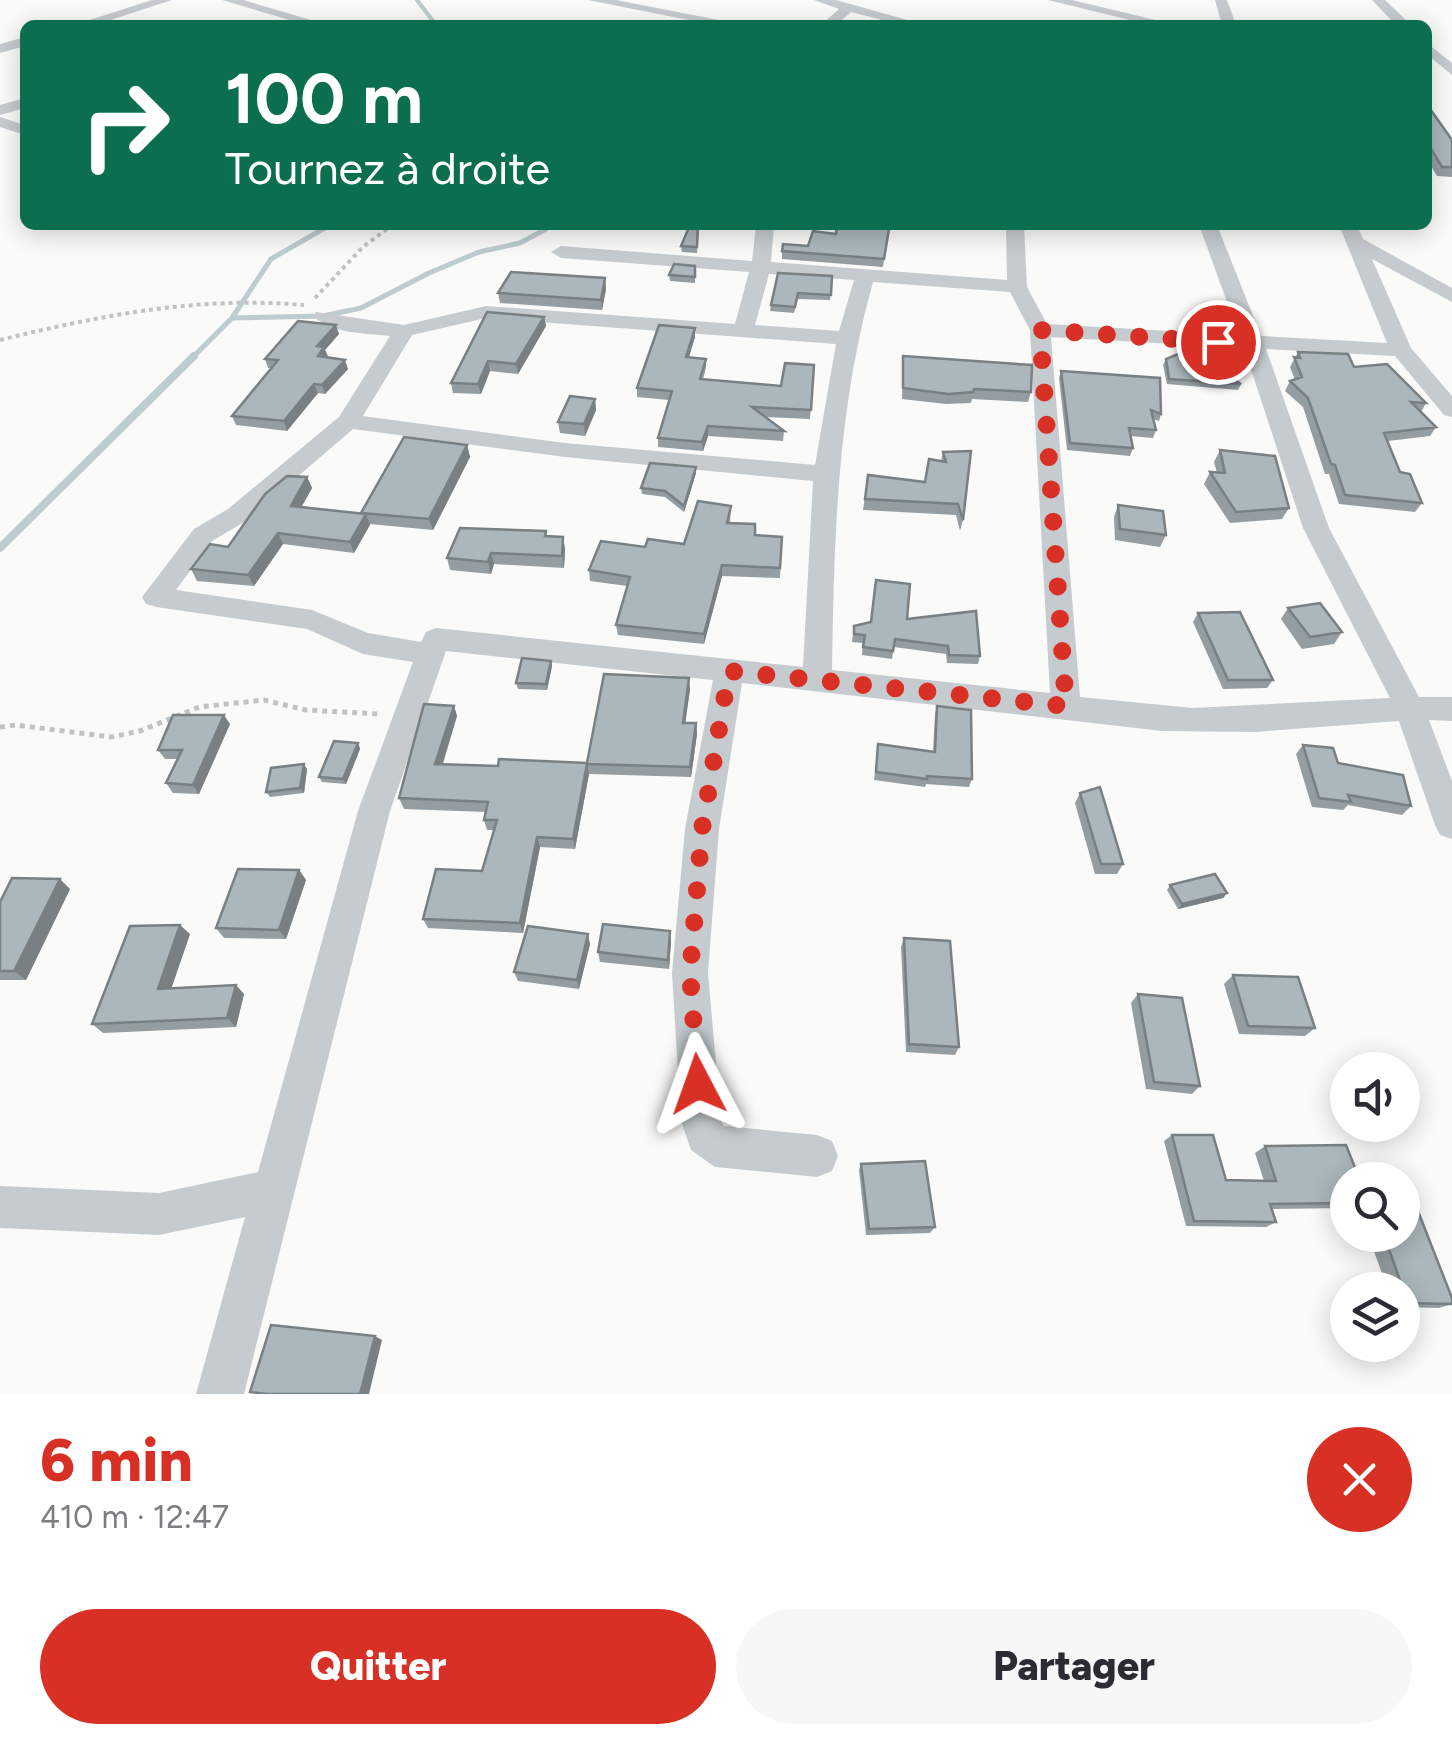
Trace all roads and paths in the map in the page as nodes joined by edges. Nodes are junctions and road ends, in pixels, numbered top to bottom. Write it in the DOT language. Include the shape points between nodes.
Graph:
graph roads {
  1 [pos="166,0"];
  2 [pos="228,0"];
  3 [pos="594,0"];
  4 [pos="707,0"];
  5 [pos="820,0"];
  6 [pos="1054,0"];
  7 [pos="1378,0"];
  8 [pos="848,7"];
  9 [pos="285,15"];
  10 [pos="98,20"];
  11 [pos="272,20"];
  12 [pos="302,20"];
  13 [pos="679,20"];
  14 [pos="834,20"];
  15 [pos="899,20"];
  16 [pos="1128,20"];
  17 [pos="1399,20"];
  18 [pos="1432,54"];
  19 [pos="1448,77"];
  20 [pos="386,230"];
  21 [pos="764,230"];
  22 [pos="1015,230"];
  23 [pos="1210,230"];
  24 [pos="1351,233"];
  25 [pos="561,252"];
  26 [pos="761,266"];
  27 [pos="866,273"];
  28 [pos="1017,287"];
  29 [pos="1452,296"];
  30 [pos="323,316"];
  31 [pos="1040,330"];
  32 [pos="404,331"];
  33 [pos="743,332"];
  34 [pos="844,338"];
  35 [pos="0,340"];
  36 [pos="1254,345"];
  37 [pos="1401,350"];
  38 [pos="1452,410"];
  39 [pos="348,422"];
  40 [pos="823,474"];
  41 [pos="431,654"];
  42 [pos="729,671"];
  43 [pos="817,680"];
  44 [pos="1066,706"];
  45 [pos="1410,706"];
  46 [pos="1452,709"];
  47 [pos="409,716"];
  48 [pos="0,727"];
  49 [pos="1452,825"];
  50 [pos="817,1156"];
  51 [pos="274,1190"];
  52 [pos="0,1208"];
  53 [pos="220,1394"];
  1 -- 10 [label="street"];
  2 -- 9 [label="street"];
  3 -- 13 [label="street"];
  4 -- 13 [label="street"];
  5 -- 8 [label="street"];
  6 -- 16 [label="street"];
  7 -- 17 [label="street"];
  8 -- 14 [label="street"];
  8 -- 15 [label="street"];
  9 -- 11 [label="street"];
  9 -- 12 [label="street"];
  18 -- 19 [label="street"];
  20 -- 35 [label="path" via="308,305 194,299"];
  21 -- 26 [label="street"];
  22 -- 28 [label="street"];
  23 -- 36 [label="street"];
  24 -- 29 [label="street"];
  24 -- 37 [label="street"];
  25 -- 26 [label="street"];
  26 -- 27 [label="street"];
  26 -- 33 [label="street"];
  27 -- 28 [label="street"];
  27 -- 34 [label="street"];
  28 -- 31 [label="street"];
  30 -- 32 [label="street" via="344,325"];
  31 -- 36 [label="street"];
  31 -- 44 [label="street"];
  32 -- 33 [label="street" via="486,312"];
  32 -- 39 [label="street"];
  33 -- 34 [label="street"];
  34 -- 40 [label="street"];
  36 -- 37 [label="street"];
  36 -- 45 [label="street" via="1316,528"];
  37 -- 38 [label="street"];
  39 -- 40 [label="street"];
  39 -- 41 [label="street" via="237,515 203,535 156,597 312,620 363,643"];
  40 -- 43 [label="street"];
  41 -- 42 [label="street" via="436,639"];
  41 -- 47 [label="street"];
  42 -- 43 [label="street"];
  42 -- 50 [label="street" via="702,829 690,973 701,1121 715,1146"];
  43 -- 44 [label="street"];
  44 -- 45 [label="street" via="1147,721 1256,720"];
  45 -- 46 [label="street"];
  45 -- 49 [label="street"];
  47 -- 48 [label="path" via="306,710 264,700 199,707 111,737"];
  47 -- 51 [label="street" via="374,811"];
  51 -- 52 [label="street" via="159,1214"];
  51 -- 53 [label="street"];
}
